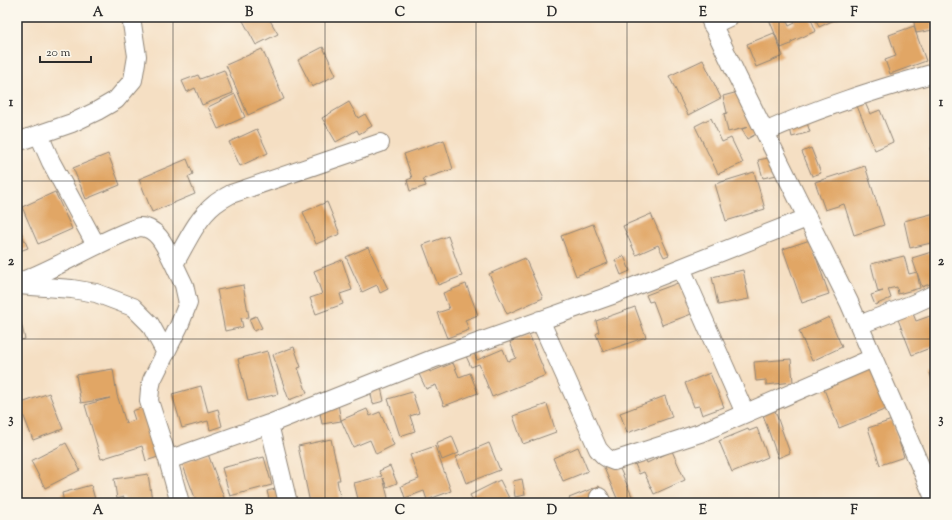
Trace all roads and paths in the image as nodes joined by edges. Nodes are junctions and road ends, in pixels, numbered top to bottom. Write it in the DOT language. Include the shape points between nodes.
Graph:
graph roads {
  1 [pos="131,17"];
  2 [pos="729,17"];
  3 [pos="711,21"];
  4 [pos="935,73"];
  5 [pos="766,132"];
  6 [pos="39,135"];
  7 [pos="17,142"];
  8 [pos="380,142"];
  9 [pos="807,218"];
  10 [pos="96,245"];
  11 [pos="174,264"];
  12 [pos="681,268"];
  13 [pos="17,284"];
  14 [pos="935,294"];
  15 [pos="540,320"];
  16 [pos="859,325"];
  17 [pos="166,353"];
  18 [pos="873,358"];
  19 [pos="745,413"];
  20 [pos="269,424"];
  21 [pos="168,460"];
  22 [pos="934,496"];
  23 [pos="180,503"];
  24 [pos="288,503"];
  1 -- 6 [label="street" via="137,56 133,80 116,100 72,123"];
  2 -- 3 [label="street"];
  3 -- 5 [label="street"];
  4 -- 5 [label="street" via="786,122"];
  5 -- 9 [label="street"];
  6 -- 7 [label="street"];
  6 -- 10 [label="street"];
  8 -- 11 [label="street" via="231,194 215,204 204,216"];
  9 -- 12 [label="street"];
  9 -- 16 [label="street"];
  10 -- 11 [label="street" via="139,227 145,227 154,232"];
  10 -- 13 [label="street"];
  11 -- 17 [label="street" via="188,303"];
  12 -- 15 [label="street"];
  12 -- 19 [label="street"];
  13 -- 17 [label="street" via="96,293 133,306 150,324"];
  14 -- 16 [label="street"];
  15 -- 19 [label="street" via="598,449 608,460 623,459 700,433"];
  15 -- 20 [label="street" via="434,358"];
  16 -- 18 [label="street"];
  17 -- 21 [label="street" via="152,380 150,401"];
  18 -- 19 [label="street"];
  18 -- 22 [label="street"];
  20 -- 21 [label="street"];
  20 -- 24 [label="street"];
  21 -- 23 [label="street"];
}
